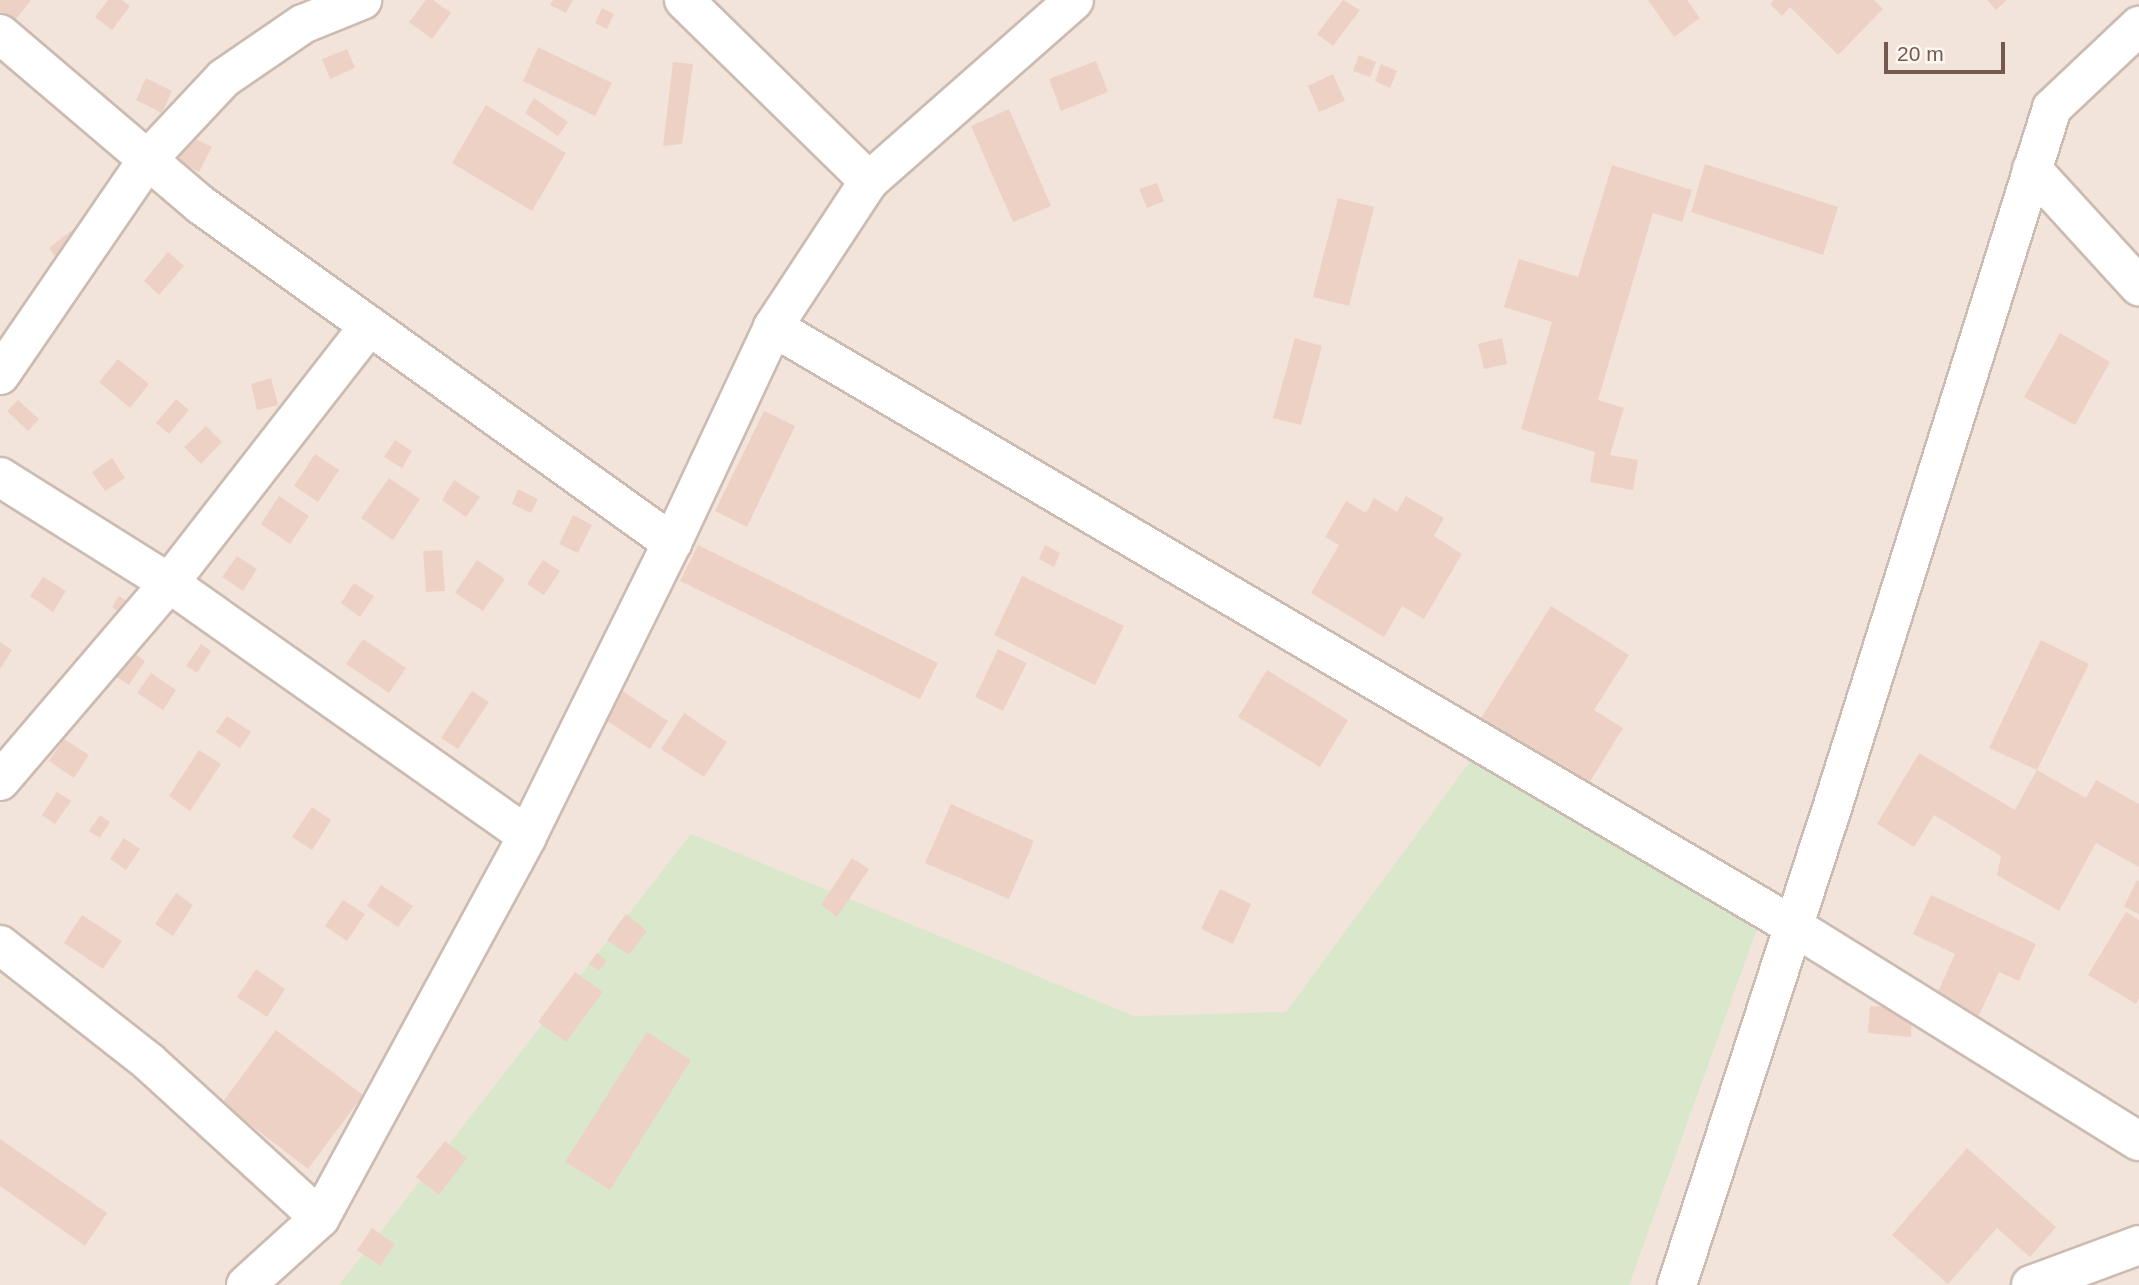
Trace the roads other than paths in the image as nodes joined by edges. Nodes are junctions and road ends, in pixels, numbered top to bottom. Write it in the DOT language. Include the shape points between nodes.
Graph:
graph roads {
  1 [pos="684,0"];
  2 [pos="1074,0"];
  3 [pos="351,2"];
  4 [pos="2139,26"];
  5 [pos="0,34"];
  6 [pos="147,160"];
  7 [pos="2032,169"];
  8 [pos="869,181"];
  9 [pos="2139,286"];
  10 [pos="369,326"];
  11 [pos="773,327"];
  12 [pos="0,375"];
  13 [pos="0,477"];
  14 [pos="672,543"];
  15 [pos="169,583"];
  16 [pos="0,781"];
  17 [pos="527,836"];
  18 [pos="1793,926"];
  19 [pos="0,945"];
  20 [pos="2139,1141"];
  21 [pos="320,1218"];
  22 [pos="2139,1245"];
  23 [pos="246,1285"];
  24 [pos="1677,1285"];
  25 [pos="2031,1285"];
  1 -- 8 [label="street"];
  2 -- 8 [label="street"];
  3 -- 6 [label="street" via="303,24 224,78"];
  4 -- 7 [label="street" via="2052,108"];
  5 -- 6 [label="street"];
  6 -- 10 [label="street" via="201,205"];
  6 -- 12 [label="street"];
  7 -- 9 [label="street"];
  7 -- 18 [label="street"];
  8 -- 11 [label="street"];
  10 -- 14 [label="street"];
  10 -- 15 [label="street"];
  11 -- 14 [label="street"];
  11 -- 18 [label="street"];
  13 -- 15 [label="street"];
  14 -- 17 [label="street"];
  15 -- 16 [label="street"];
  15 -- 17 [label="street"];
  17 -- 21 [label="street"];
  18 -- 20 [label="street"];
  18 -- 24 [label="street"];
  19 -- 21 [label="street" via="149,1062"];
  21 -- 23 [label="street"];
  22 -- 25 [label="street"];
}
